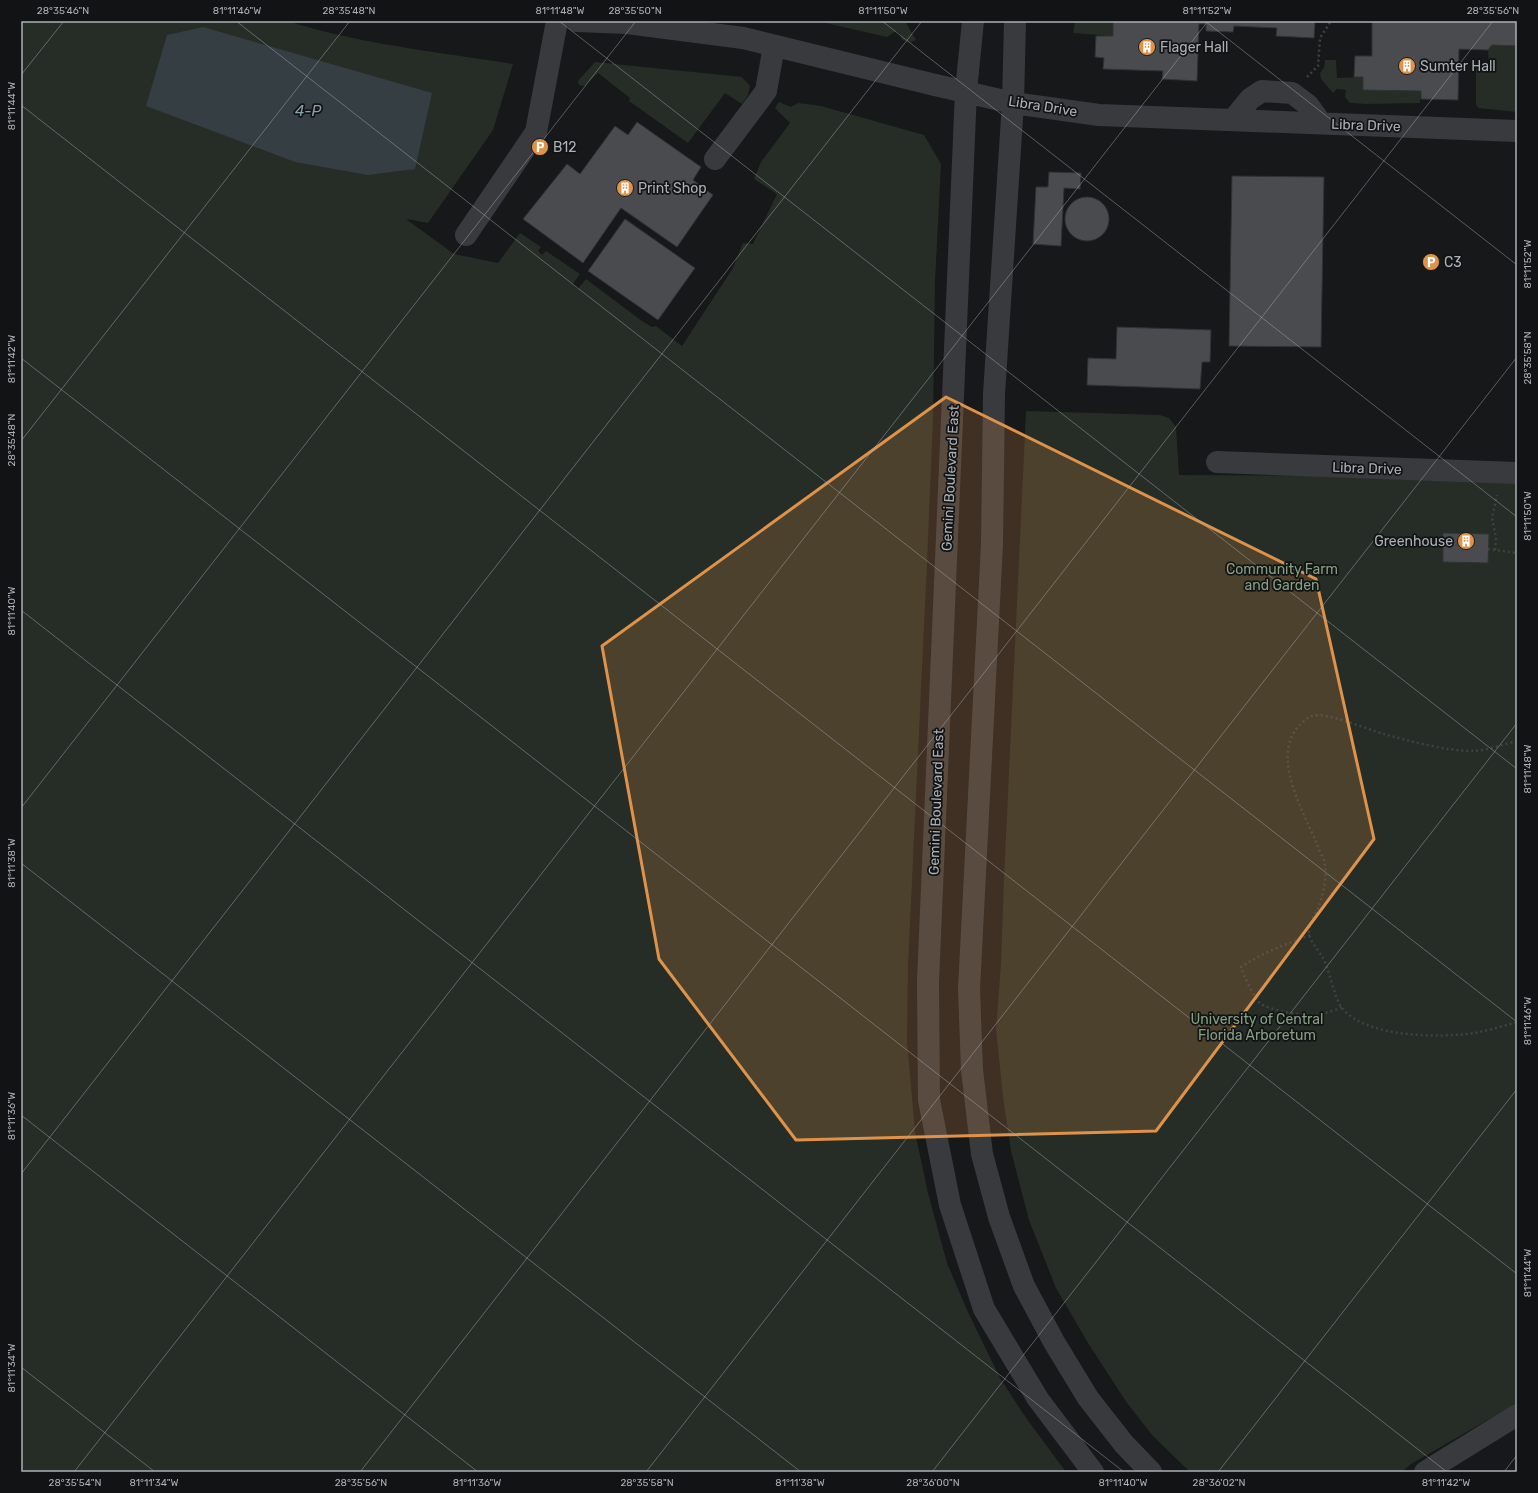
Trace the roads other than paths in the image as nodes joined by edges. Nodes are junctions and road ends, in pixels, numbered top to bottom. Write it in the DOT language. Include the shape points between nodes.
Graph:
graph roads {
  1 [pos="557,21"];
  2 [pos="577,21"];
  3 [pos="973,21"];
  4 [pos="1015,21"];
  5 [pos="774,46"];
  6 [pos="966,92"];
  7 [pos="1013,103"];
  8 [pos="1233,120"];
  9 [pos="1321,123"];
  10 [pos="1517,131"];
  11 [pos="715,159"];
  12 [pos="466,236"];
  13 [pos="1217,462"];
  14 [pos="1508,473"];
  15 [pos="1517,1415"];
  16 [pos="1093,1472"];
  17 [pos="1151,1472"];
  18 [pos="1425,1472"];
  1 -- 12 [label="street" via="536,132"];
  2 -- 5 [label="street, Libra Drive" via="627,23 743,38"];
  3 -- 6 [label="street, Gemini Boulevard East"];
  4 -- 7 [label="street"];
  5 -- 6 [label="street, Libra Drive"];
  5 -- 11 [label="street" via="766,91"];
  6 -- 7 [label="street, Libra Drive"];
  6 -- 16 [label="street, Gemini Boulevard East" via="928,982 929,1100 950,1205 984,1309 1038,1399"];
  7 -- 8 [label="street, Libra Drive" via="1099,115"];
  7 -- 17 [label="street" via="994,394 992,544 969,981 972,1070 982,1154 999,1217 1024,1286 1088,1398 1124,1444"];
  8 -- 9 [label="street, Libra Drive"];
  8 -- 9 [label="street" via="1250,99 1262,91 1292,93 1308,105"];
  9 -- 10 [label="street, Libra Drive"];
  13 -- 14 [label="street, Libra Drive"];
  15 -- 18 [label="street"];
}
